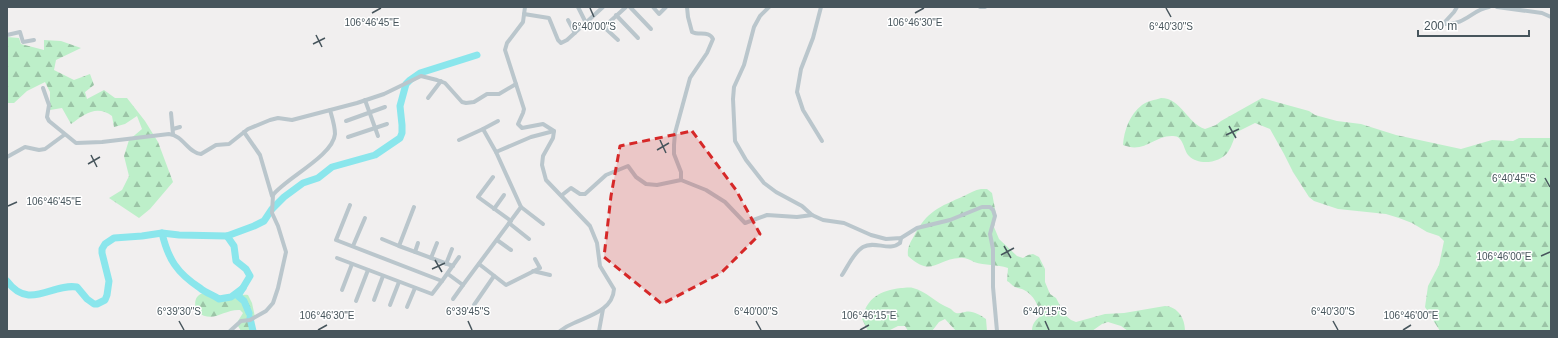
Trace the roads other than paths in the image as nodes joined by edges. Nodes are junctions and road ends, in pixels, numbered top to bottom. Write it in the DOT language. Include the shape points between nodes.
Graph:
graph roads {
  1 [pos="524,7"];
  2 [pos="578,7"];
  3 [pos="603,7"];
  4 [pos="626,7"];
  5 [pos="630,7"];
  6 [pos="653,7"];
  7 [pos="666,7"];
  8 [pos="687,7"];
  9 [pos="769,7"];
  10 [pos="821,7"];
  11 [pos="980,7"];
  12 [pos="985,7"];
  13 [pos="1457,7"];
  14 [pos="1489,7"];
  15 [pos="1497,7"];
  16 [pos="524,14"];
  17 [pos="616,15"];
  18 [pos="1551,17"];
  19 [pos="568,20"];
  20 [pos="586,23"];
  21 [pos="604,27"];
  22 [pos="651,29"];
  23 [pos="575,33"];
  24 [pos="7,35"];
  25 [pos="638,38"];
  26 [pos="34,40"];
  27 [pos="618,40"];
  28 [pos="440,81"];
  29 [pos="516,84"];
  30 [pos="43,88"];
  31 [pos="428,98"];
  32 [pos="365,100"];
  33 [pos="385,107"];
  34 [pos="330,110"];
  35 [pos="171,113"];
  36 [pos="370,113"];
  37 [pos="346,121"];
  38 [pos="498,121"];
  39 [pos="387,124"];
  40 [pos="180,127"];
  41 [pos="376,128"];
  42 [pos="483,128"];
  43 [pos="173,129"];
  44 [pos="554,131"];
  45 [pos="244,132"];
  46 [pos="173,134"];
  47 [pos="64,135"];
  48 [pos="378,136"];
  49 [pos="348,137"];
  50 [pos="459,140"];
  51 [pos="822,141"];
  52 [pos="496,152"];
  53 [pos="7,157"];
  54 [pos="493,177"];
  55 [pos="681,180"];
  56 [pos="504,195"];
  57 [pos="562,195"];
  58 [pos="272,200"];
  59 [pos="350,205"];
  60 [pos="414,207"];
  61 [pos="521,207"];
  62 [pos="494,209"];
  63 [pos="812,215"];
  64 [pos="365,218"];
  65 [pos="510,222"];
  66 [pos="544,224"];
  67 [pos="528,238"];
  68 [pos="901,238"];
  69 [pos="382,239"];
  70 [pos="497,240"];
  71 [pos="418,243"];
  72 [pos="436,243"];
  73 [pos="353,246"];
  74 [pos="399,246"];
  75 [pos="452,250"];
  76 [pos="511,250"];
  77 [pos="415,252"];
  78 [pos="337,258"];
  79 [pos="431,258"];
  80 [pos="459,258"];
  81 [pos="535,259"];
  82 [pos="352,264"];
  83 [pos="446,264"];
  84 [pos="478,264"];
  85 [pos="452,266"];
  86 [pos="368,270"];
  87 [pos="532,271"];
  88 [pos="448,274"];
  89 [pos="550,275"];
  90 [pos="842,275"];
  91 [pos="383,276"];
  92 [pos="494,276"];
  93 [pos="442,281"];
  94 [pos="399,282"];
  95 [pos="463,285"];
  96 [pos="415,288"];
  97 [pos="342,290"];
  98 [pos="453,299"];
  99 [pos="374,300"];
  100 [pos="356,301"];
  101 [pos="474,304"];
  102 [pos="390,305"];
  103 [pos="407,308"];
  104 [pos="604,308"];
  105 [pos="230,331"];
  106 [pos="560,331"];
  107 [pos="599,331"];
  108 [pos="997,331"];
  1 -- 16 [label="street"];
  2 -- 20 [label="street"];
  3 -- 20 [label="street"];
  4 -- 17 [label="street"];
  5 -- 22 [label="street"];
  6 -- 7 [label="street" via="659,14"];
  8 -- 55 [label="street" via="692,32 708,34 713,39 710,49 692,74 675,133 674,154 681,172"];
  9 -- 63 [label="street" via="755,23 744,65 734,87 736,140 746,160 764,183"];
  10 -- 51 [label="street" via="801,69 797,92 803,110"];
  11 -- 12 [label="street"];
  13 -- 14 [label="street" via="1443,24 1459,23"];
  15 -- 18 [label="street" via="1542,13"];
  16 -- 23 [label="street" via="548,18 560,42"];
  16 -- 29 [label="street" via="523,22 505,48"];
  17 -- 21 [label="street"];
  17 -- 25 [label="street"];
  19 -- 23 [label="street"];
  20 -- 21 [label="street"];
  20 -- 23 [label="street"];
  21 -- 27 [label="street"];
  24 -- 26 [label="street" via="20,32 24,42"];
  28 -- 29 [label="street" via="452,89 462,102 469,104 487,94 498,94"];
  28 -- 31 [label="street"];
  28 -- 32 [label="street" via="424,76"];
  29 -- 44 [label="street" via="524,111 519,126 526,128 543,124"];
  30 -- 47 [label="street" via="49,105 48,119"];
  32 -- 34 [label="street"];
  32 -- 36 [label="street"];
  33 -- 36 [label="street"];
  34 -- 45 [label="street" via="292,120 274,118"];
  34 -- 58 [label="street" via="335,133 332,143 320,156 280,187 273,194"];
  35 -- 43 [label="street"];
  36 -- 37 [label="street"];
  36 -- 41 [label="street"];
  38 -- 42 [label="street"];
  39 -- 41 [label="street"];
  40 -- 43 [label="street"];
  41 -- 48 [label="street"];
  41 -- 49 [label="street"];
  42 -- 50 [label="street"];
  42 -- 52 [label="street"];
  43 -- 46 [label="street"];
  44 -- 52 [label="street" via="530,137"];
  44 -- 57 [label="street" via="543,156 542,165 549,184"];
  45 -- 46 [label="street" via="229,144 216,145 201,154 196,153"];
  45 -- 58 [label="street" via="260,155"];
  46 -- 47 [label="street" via="81,144"];
  47 -- 53 [label="street" via="44,149 25,147"];
  52 -- 61 [label="street"];
  54 -- 62 [label="street" via="478,197"];
  55 -- 57 [label="street" via="657,185 646,184 627,166 606,175 585,194 571,188"];
  55 -- 63 [label="street" via="706,190 725,202 745,223 767,215"];
  56 -- 62 [label="street"];
  57 -- 104 [label="street" via="587,222 595,235 600,266 614,289 612,298"];
  58 -- 105 [label="street" via="272,212 284,240 286,252 273,303 256,318 241,321"];
  59 -- 73 [label="street" via="336,240"];
  60 -- 74 [label="street"];
  61 -- 65 [label="street"];
  61 -- 66 [label="street"];
  62 -- 65 [label="street"];
  63 -- 68 [label="street" via="877,237 890,240"];
  64 -- 73 [label="street"];
  65 -- 67 [label="street"];
  65 -- 70 [label="street"];
  68 -- 90 [label="street" via="900,243 893,246 864,246"];
  68 -- 108 [label="street" via="917,228 950,220 982,207 992,209 995,216 990,234"];
  69 -- 74 [label="street"];
  70 -- 76 [label="street"];
  70 -- 84 [label="street"];
  71 -- 77 [label="street"];
  72 -- 79 [label="street"];
  73 -- 93 [label="street"];
  74 -- 77 [label="street"];
  75 -- 83 [label="street"];
  77 -- 79 [label="street"];
  78 -- 82 [label="street"];
  79 -- 83 [label="street"];
  80 -- 85 [label="street"];
  81 -- 87 [label="street" via="540,268"];
  82 -- 86 [label="street"];
  82 -- 97 [label="street"];
  83 -- 85 [label="street"];
  84 -- 92 [label="street"];
  84 -- 95 [label="street"];
  85 -- 88 [label="street"];
  86 -- 91 [label="street"];
  86 -- 100 [label="street"];
  87 -- 89 [label="street"];
  87 -- 92 [label="street" via="506,285"];
  88 -- 93 [label="street"];
  88 -- 95 [label="street"];
  91 -- 94 [label="street"];
  91 -- 99 [label="street"];
  92 -- 101 [label="street"];
  93 -- 96 [label="street" via="432,294"];
  94 -- 96 [label="street"];
  94 -- 102 [label="street"];
  95 -- 98 [label="street"];
  96 -- 103 [label="street"];
  104 -- 106 [label="street"];
  104 -- 107 [label="street"];
}
